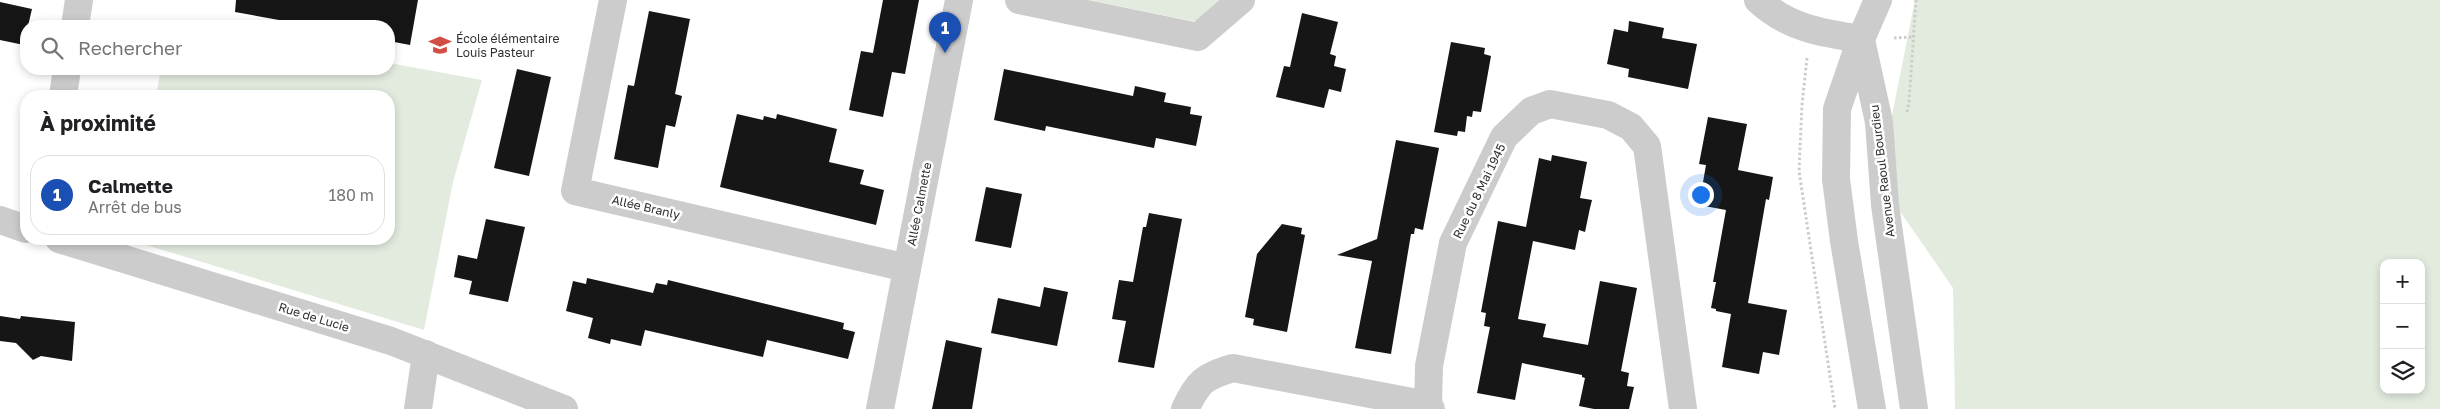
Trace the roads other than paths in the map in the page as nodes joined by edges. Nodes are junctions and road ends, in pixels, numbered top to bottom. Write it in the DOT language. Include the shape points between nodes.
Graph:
graph roads {
  1 [pos="79,0"];
  2 [pos="613,0"];
  3 [pos="959,0"];
  4 [pos="1019,0"];
  5 [pos="1241,0"];
  6 [pos="1758,0"];
  7 [pos="1859,0"];
  8 [pos="1878,0"];
  9 [pos="75,20"];
  10 [pos="1860,39"];
  11 [pos="66,75"];
  12 [pos="63,90"];
  13 [pos="0,220"];
  14 [pos="20,227"];
  15 [pos="79,245"];
  16 [pos="907,268"];
  17 [pos="426,354"];
  18 [pos="1429,407"];
  19 [pos="418,409"];
  20 [pos="564,409"];
  21 [pos="880,409"];
  22 [pos="1184,409"];
  23 [pos="1683,409"];
  24 [pos="1872,409"];
  25 [pos="1914,409"];
  1 -- 9 [label="street"];
  2 -- 16 [label="street, Allée Branly" via="575,191"];
  3 -- 16 [label="street, Allée Calmette"];
  4 -- 5 [label="street" via="1198,37"];
  6 -- 10 [label="street" via="1769,10 1809,30"];
  7 -- 10 [label="street"];
  8 -- 10 [label="street"];
  10 -- 24 [label="street" via="1837,109 1836,179"];
  10 -- 25 [label="street, Avenue Raoul Bourdieu" via="1879,122 1885,205"];
  11 -- 12 [label="street"];
  13 -- 14 [label="street"];
  15 -- 17 [label="street, Rue de Lucie"];
  16 -- 21 [label="street, Allée Calmette"];
  17 -- 19 [label="street"];
  17 -- 20 [label="street, Rue de Lucie"];
  18 -- 22 [label="street, Rue du 8 Mai 1945" via="1232,368 1210,375 1195,388"];
  18 -- 23 [label="street, Rue du 8 Mai 1945" via="1429,366 1453,244 1504,136 1531,111 1550,104 1608,115 1631,127 1647,146"];
}
